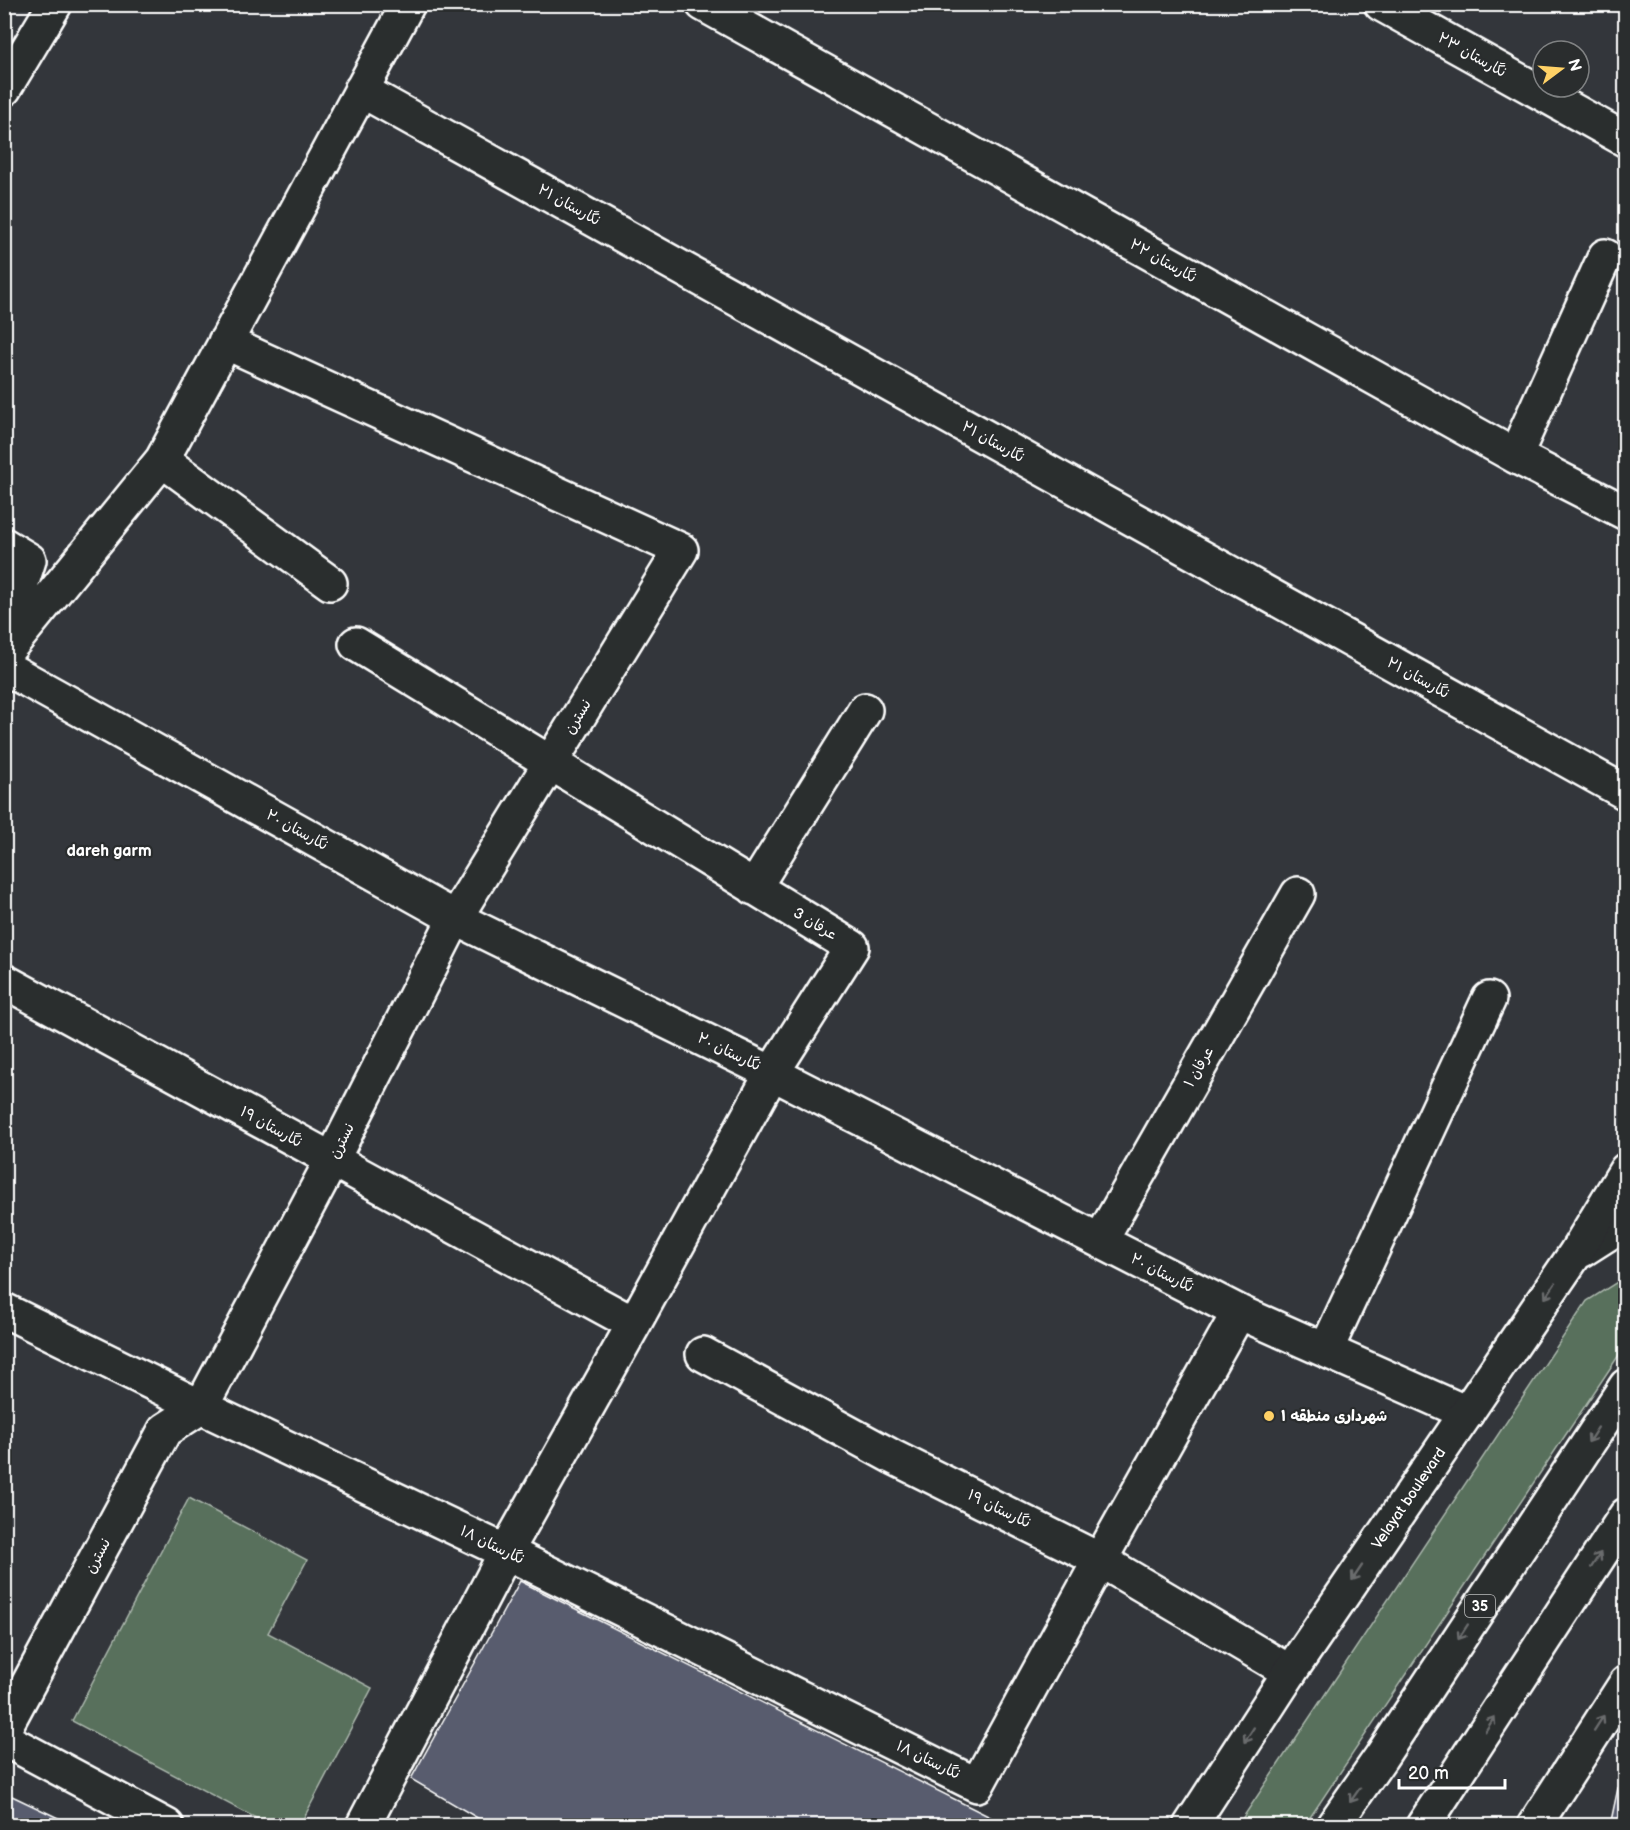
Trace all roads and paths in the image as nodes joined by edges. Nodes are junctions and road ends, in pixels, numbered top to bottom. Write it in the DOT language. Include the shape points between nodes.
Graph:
graph roads {
  1 [pos="55,4"];
  2 [pos="408,4"];
  3 [pos="703,4"];
  4 [pos="1381,4"];
  5 [pos="4,89"];
  6 [pos="361,90"];
  7 [pos="1626,140"];
  8 [pos="1605,256"];
  9 [pos="225,342"];
  10 [pos="1515,456"];
  11 [pos="162,460"];
  12 [pos="1626,513"];
  13 [pos="4,545"];
  14 [pos="330,583"];
  15 [pos="4,639"];
  16 [pos="356,644"];
  17 [pos="4,654"];
  18 [pos="4,667"];
  19 [pos="865,710"];
  20 [pos="551,763"];
  21 [pos="1626,793"];
  22 [pos="754,888"];
  23 [pos="1298,894"];
  24 [pos="455,918"];
  25 [pos="4,981"];
  26 [pos="1489,999"];
  27 [pos="772,1073"];
  28 [pos="332,1160"];
  29 [pos="1626,1170"];
  30 [pos="1626,1222"];
  31 [pos="1100,1241"];
  32 [pos="1575,1254"];
  33 [pos="4,1310"];
  34 [pos="1239,1312"];
  35 [pos="634,1324"];
  36 [pos="1326,1350"];
  37 [pos="703,1354"];
  38 [pos="1626,1386"];
  39 [pos="201,1407"];
  40 [pos="1467,1413"];
  41 [pos="1626,1515"];
  42 [pos="506,1551"];
  43 [pos="1100,1560"];
  44 [pos="1290,1672"];
  45 [pos="1623,1689"];
  46 [pos="4,1729"];
  47 [pos="4,1739"];
  48 [pos="167,1826"];
  49 [pos="363,1826"];
  50 [pos="1190,1826"];
  51 [pos="1333,1826"];
  52 [pos="1423,1826"];
  53 [pos="1534,1826"];
  1 -- 5 [label="street"];
  2 -- 6 [label="street"];
  3 -- 10 [label="street, نگارستان ۲۲"];
  4 -- 7 [label="street, نگارستان ۲۳"];
  6 -- 9 [label="street"];
  6 -- 21 [label="street, نگارستان ۲۱"];
  8 -- 10 [label="street"];
  9 -- 11 [label="street"];
  9 -- 20 [label="street, نسترن" via="681,550"];
  10 -- 12 [label="street, نگارستان ۲۲"];
  11 -- 14 [label="street"];
  11 -- 17 [label="street"];
  13 -- 15 [label="street" via="30,560"];
  16 -- 20 [label="street, عرفان 3"];
  18 -- 24 [label="street, نگارستان ۲۰"];
  19 -- 22 [label="street"];
  20 -- 22 [label="street, عرفان 3"];
  20 -- 24 [label="street, نسترن"];
  22 -- 27 [label="street, عرفان 3" via="852,947"];
  23 -- 31 [label="street, عرفان ۱"];
  24 -- 27 [label="street, نگارستان ۲۰"];
  24 -- 28 [label="street, نسترن"];
  25 -- 28 [label="street, نگارستان ۱۹"];
  26 -- 36 [label="street"];
  27 -- 31 [label="street, نگارستان ۲۰"];
  27 -- 35 [label="street"];
  28 -- 35 [label="street, نگارستان ۱۹"];
  28 -- 39 [label="street, نسترن"];
  29 -- 32 [label="street, Velayat boulevard"];
  30 -- 32 [label="street"];
  31 -- 34 [label="street, نگارستان ۲۰"];
  32 -- 40 [label="street, Velayat boulevard, one-way"];
  33 -- 39 [label="street, نگارستان ۱۸"];
  34 -- 36 [label="street, نگارستان ۲۰"];
  34 -- 43 [label="street"];
  35 -- 42 [label="street"];
  36 -- 40 [label="street, نگارستان ۲۰"];
  37 -- 43 [label="street, نگارستان ۱۹" via="893,1457"];
  38 -- 51 [label="street, 35, one-way"];
  39 -- 42 [label="street, نگارستان ۱۸"];
  39 -- 46 [label="street, نسترن" via="165,1430"];
  40 -- 44 [label="street, Velayat boulevard, one-way"];
  52 -- 41 [label="street, one-way"];
  42 -- 43 [label="street, نگارستان ۱۸" via="977,1785"];
  42 -- 49 [label="street"];
  43 -- 44 [label="street, نگارستان ۱۹"];
  44 -- 50 [label="street, Velayat boulevard, one-way"];
  53 -- 45 [label="street, one-way"];
  47 -- 48 [label="street"];
}
